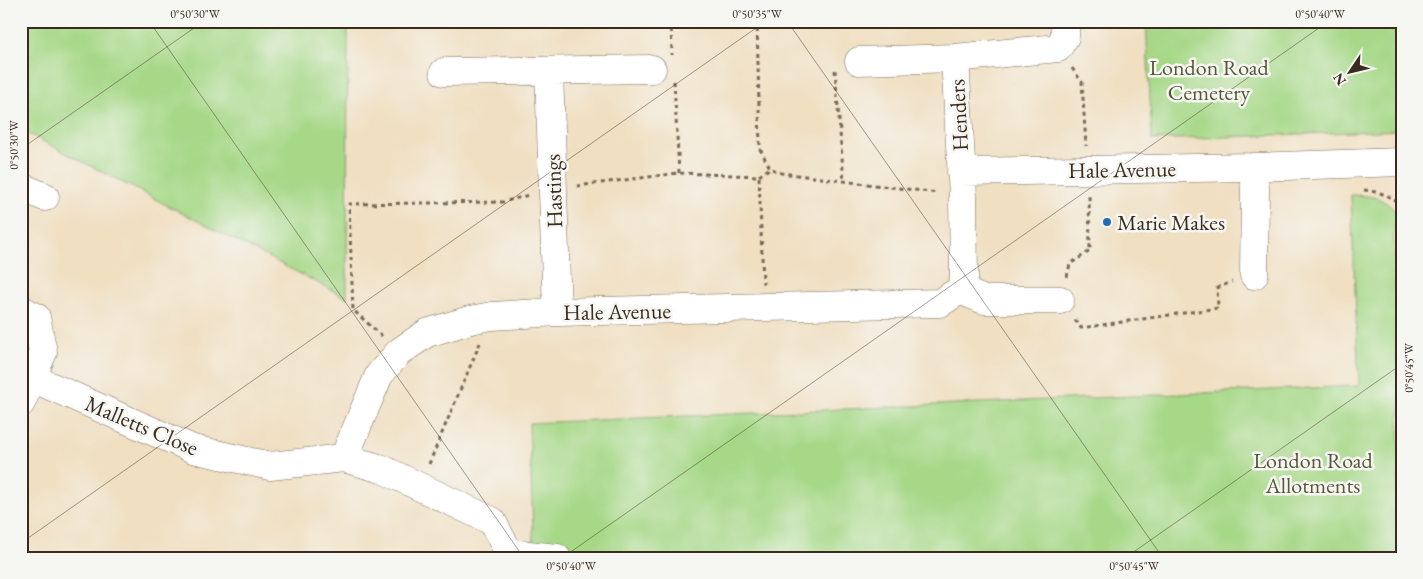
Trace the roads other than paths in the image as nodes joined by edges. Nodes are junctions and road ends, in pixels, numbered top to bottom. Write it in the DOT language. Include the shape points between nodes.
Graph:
graph roads {
  1 [pos="1065,21"];
  2 [pos="954,58"];
  3 [pos="859,61"];
  4 [pos="662,68"];
  5 [pos="548,71"];
  6 [pos="444,72"];
  7 [pos="1402,162"];
  8 [pos="1254,167"];
  9 [pos="961,172"];
  10 [pos="1254,275"];
  11 [pos="960,290"];
  12 [pos="1060,300"];
  13 [pos="21,309"];
  14 [pos="557,312"];
  15 [pos="32,378"];
  16 [pos="21,403"];
  17 [pos="344,458"];
  18 [pos="509,555"];
  19 [pos="557,558"];
  1 -- 2 [label="street, Henders" via="1065,37 1058,48"];
  2 -- 3 [label="street, Henders"];
  2 -- 9 [label="street, Henders"];
  4 -- 5 [label="street"];
  5 -- 6 [label="street"];
  5 -- 14 [label="street, Hastings"];
  7 -- 8 [label="street, Hale Avenue"];
  8 -- 9 [label="street, Hale Avenue"];
  8 -- 10 [label="street"];
  9 -- 11 [label="street" via="964,279"];
  11 -- 12 [label="street" via="984,300"];
  11 -- 14 [label="street, Hale Avenue" via="940,303"];
  13 -- 15 [label="street" via="36,317 43,352"];
  14 -- 17 [label="street, Hale Avenue" via="470,320 427,333 399,352 379,375"];
  15 -- 16 [label="street"];
  15 -- 17 [label="street, Malletts Close" via="193,449 270,466"];
  17 -- 18 [label="street" via="382,469 492,521"];
  18 -- 19 [label="street"];
}
